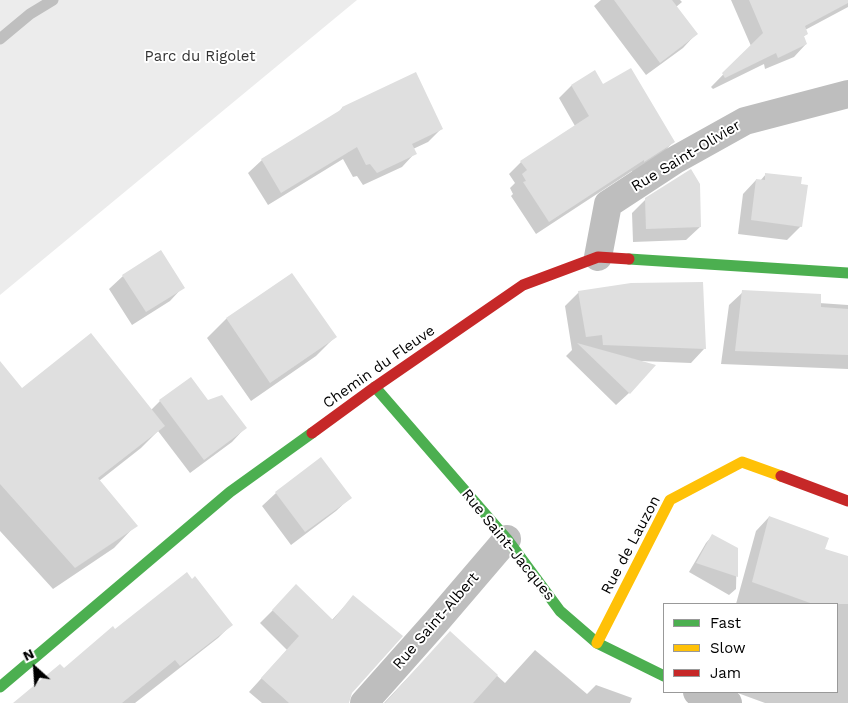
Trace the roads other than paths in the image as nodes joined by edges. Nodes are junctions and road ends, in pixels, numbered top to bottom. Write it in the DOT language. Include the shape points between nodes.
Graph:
graph roads {
  1 [pos="848,94"];
  2 [pos="598,257"];
  3 [pos="848,273"];
  4 [pos="375,387"];
  5 [pos="848,501"];
  6 [pos="507,539"];
  7 [pos="597,643"];
  8 [pos="663,676"];
  9 [pos="0,687"];
  10 [pos="364,703"];
  1 -- 2 [label="street, Rue Saint-Olivier" via="745,121 675,160 608,204"];
  2 -- 3 [label="street, Chemin du Fleuve"];
  2 -- 4 [label="street, Chemin du Fleuve" via="523,285"];
  4 -- 6 [label="street, Rue Saint-Jacques"];
  4 -- 9 [label="street, Chemin du Fleuve" via="230,492"];
  5 -- 7 [label="street, Rue de Lauzon" via="742,462 670,500"];
  6 -- 7 [label="street, Rue Saint-Jacques" via="560,611"];
  6 -- 10 [label="street, Rue Saint-Albert"];
  7 -- 8 [label="street, Rue Saint-Jacques"];
}
